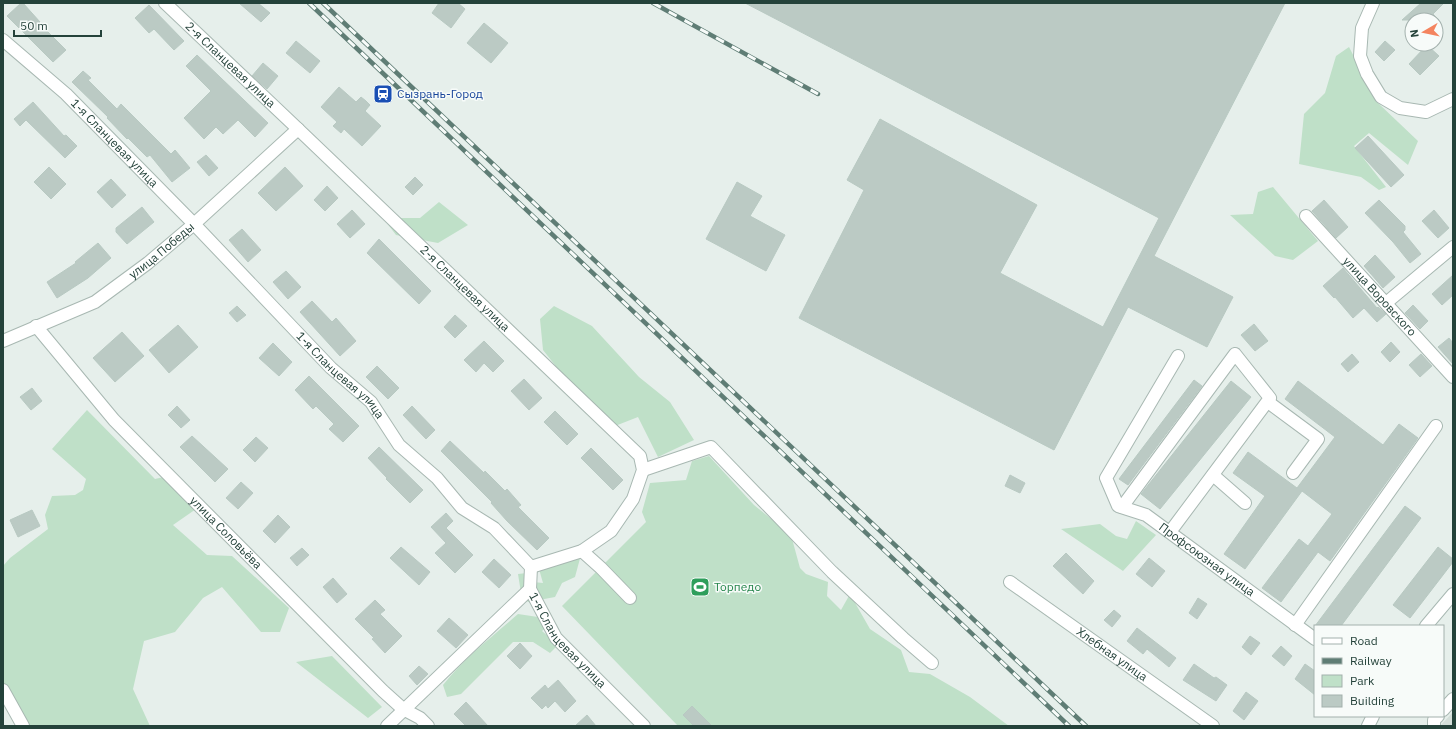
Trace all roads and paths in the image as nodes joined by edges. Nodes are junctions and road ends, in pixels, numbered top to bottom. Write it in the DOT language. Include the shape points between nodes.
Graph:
graph roads {
  1 [pos="165,3"];
  2 [pos="1373,3"];
  3 [pos="3,40"];
  4 [pos="1453,100"];
  5 [pos="298,129"];
  6 [pos="1306,216"];
  7 [pos="194,224"];
  8 [pos="1453,247"];
  9 [pos="1386,303"];
  10 [pos="36,326"];
  11 [pos="3,341"];
  12 [pos="1178,356"];
  13 [pos="1453,377"];
  14 [pos="1268,402"];
  15 [pos="1436,426"];
  16 [pos="643,470"];
  17 [pos="1293,473"];
  18 [pos="1213,475"];
  19 [pos="1245,503"];
  20 [pos="1122,507"];
  21 [pos="1170,532"];
  22 [pos="582,551"];
  23 [pos="532,567"];
  24 [pos="1010,582"];
  25 [pos="530,589"];
  26 [pos="1453,594"];
  27 [pos="630,598"];
  28 [pos="1295,625"];
  29 [pos="1427,625"];
  30 [pos="1314,638"];
  31 [pos="932,663"];
  32 [pos="3,690"];
  33 [pos="1453,699"];
  34 [pos="403,709"];
  35 [pos="1444,709"];
  36 [pos="1372,717"];
  37 [pos="1437,717"];
  38 [pos="23,726"];
  39 [pos="387,726"];
  40 [pos="428,726"];
  41 [pos="644,726"];
  42 [pos="1213,726"];
  43 [pos="1368,726"];
  44 [pos="1434,726"];
  1 -- 5 [label="street, 2-я Сланцевая улица"];
  2 -- 4 [label="street" via="1362,28 1360,56 1381,97 1400,108 1426,112"];
  3 -- 7 [label="street, 1-я Сланцевая улица" via="66,94"];
  5 -- 7 [label="street, улица Победы"];
  5 -- 16 [label="street, 2-я Сланцевая улица" via="640,456"];
  6 -- 9 [label="street, улица Воровского"];
  7 -- 10 [label="street, улица Победы" via="148,263 95,302"];
  7 -- 23 [label="street, 1-я Сланцевая улица" via="330,368 371,402 399,445 437,478 462,508 494,528"];
  8 -- 9 [label="street"];
  9 -- 13 [label="street, улица Воровского"];
  10 -- 11 [label="street, улица Победы"];
  10 -- 34 [label="street, улица Соловьёва" via="114,420"];
  12 -- 20 [label="street" via="1106,478 1118,506"];
  14 -- 17 [label="street" via="1318,439"];
  14 -- 18 [label="street"];
  14 -- 20 [label="street" via="1270,398 1235,354"];
  15 -- 28 [label="street"];
  16 -- 22 [label="street" via="633,499 611,531"];
  16 -- 31 [label="street" via="711,447 832,572"];
  18 -- 19 [label="street"];
  18 -- 21 [label="street"];
  20 -- 21 [label="street, Профсоюзная улица" via="1146,515"];
  21 -- 28 [label="street, Профсоюзная улица"];
  22 -- 23 [label="street"];
  22 -- 27 [label="street"];
  23 -- 25 [label="street, 1-я Сланцевая улица"];
  24 -- 42 [label="street, Хлебная улица"];
  25 -- 34 [label="street"];
  25 -- 41 [label="street, 1-я Сланцевая улица" via="556,638"];
  26 -- 29 [label="street"];
  28 -- 30 [label="street, Профсоюзная улица"];
  32 -- 38 [label="street"];
  33 -- 35 [label="street"];
  34 -- 39 [label="street"];
  34 -- 40 [label="street, улица Соловьёва" via="420,718"];
  36 -- 43 [label="street"];
  37 -- 44 [label="street"];
}
